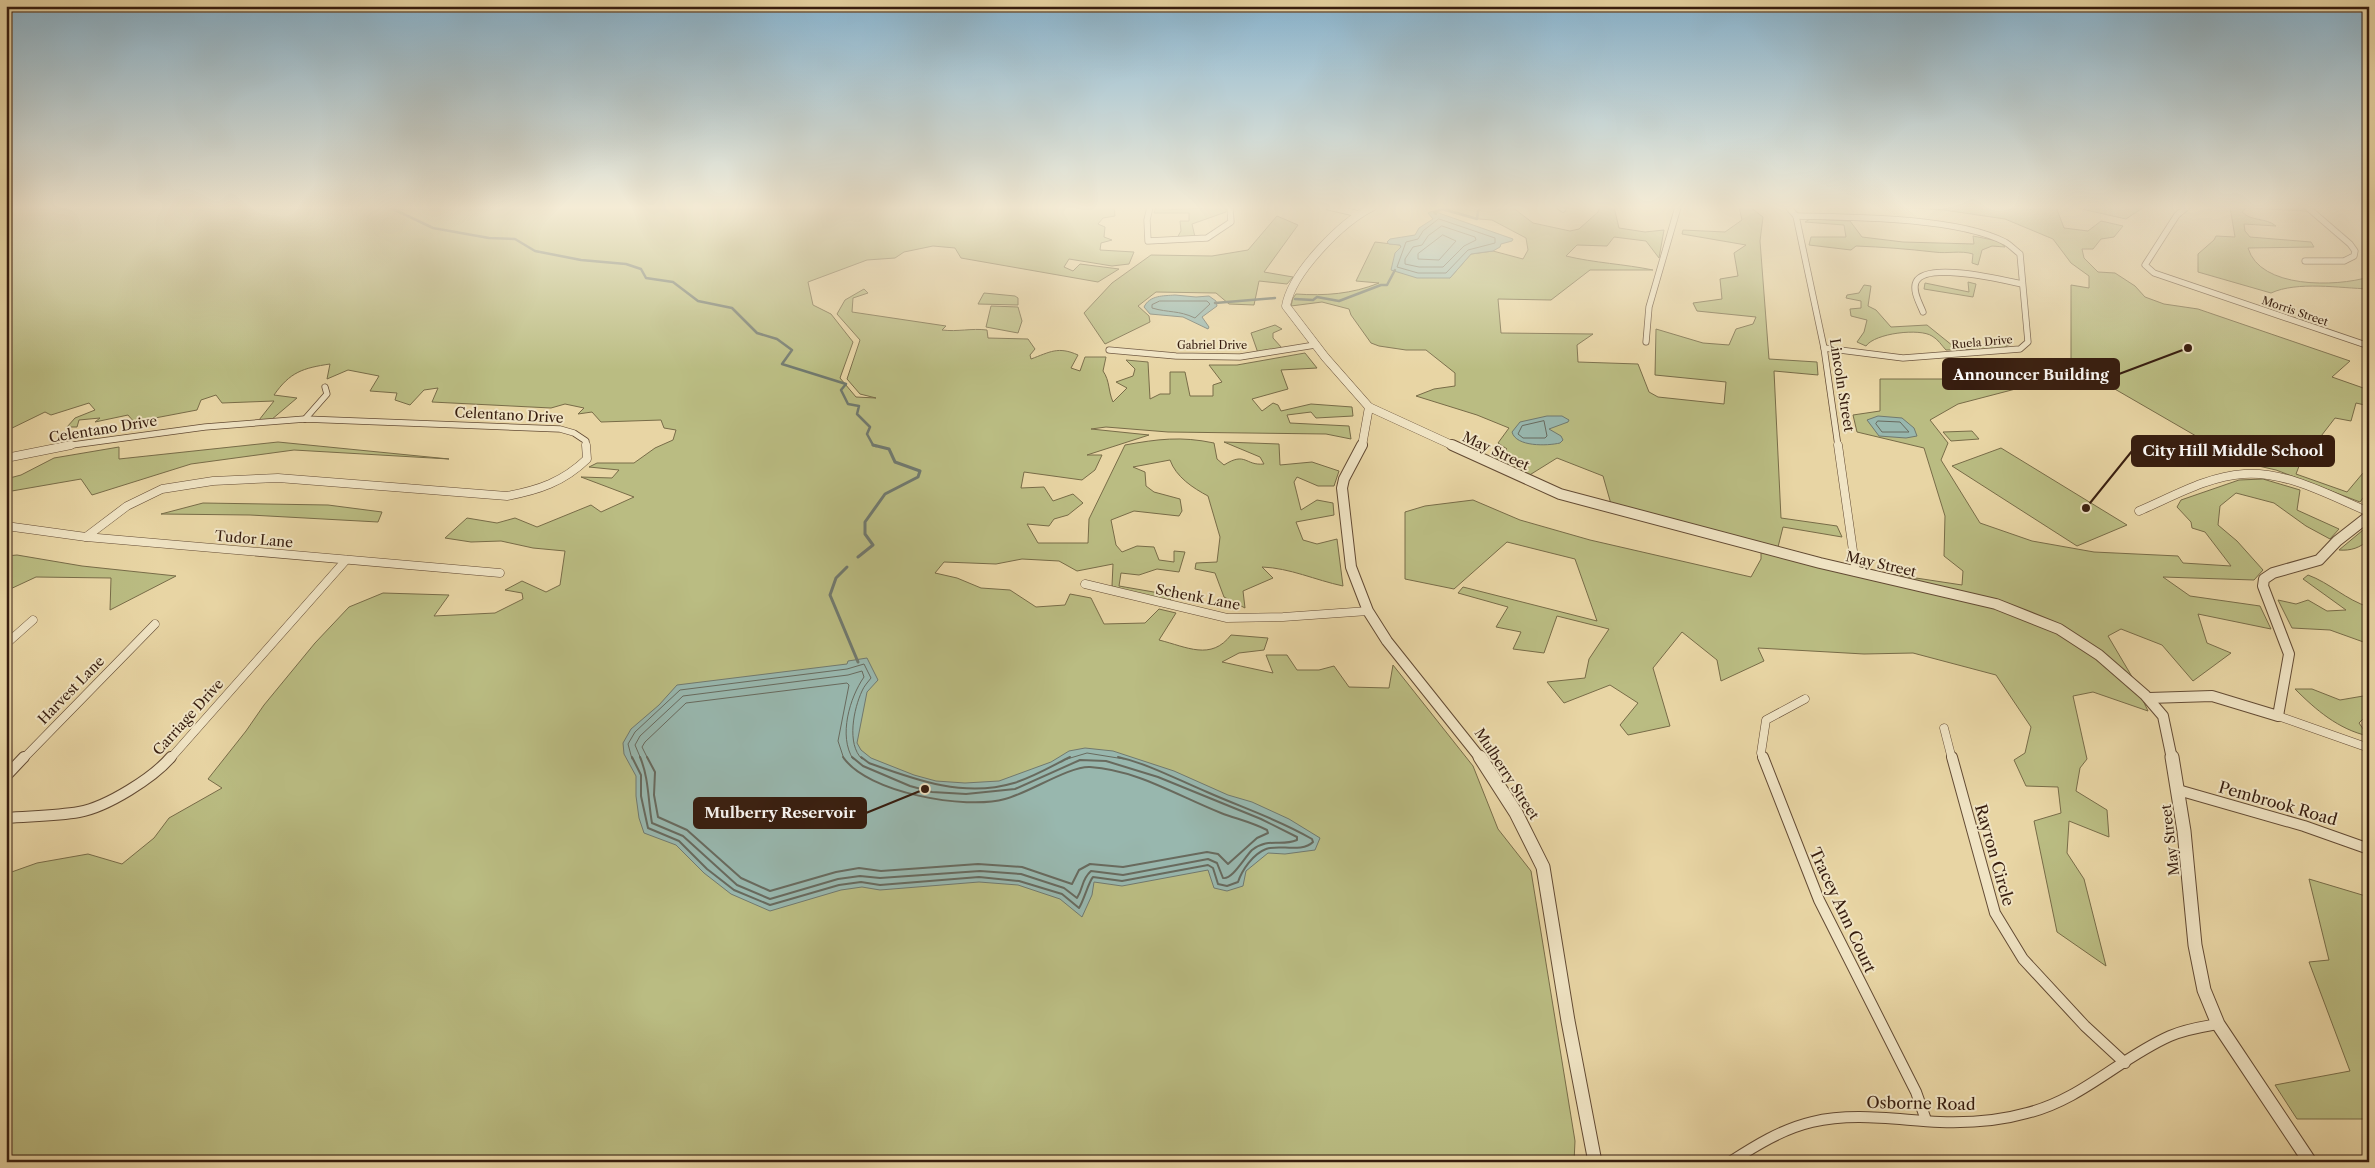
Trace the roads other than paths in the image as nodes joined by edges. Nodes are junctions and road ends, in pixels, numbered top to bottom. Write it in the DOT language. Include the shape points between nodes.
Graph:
graph roads {
  1 [pos="1314,262"];
  2 [pos="1662,262"];
  3 [pos="1806,262"];
  4 [pos="2021,262"];
  5 [pos="2147,262"];
  6 [pos="2022,284"];
  7 [pos="1923,312"];
  8 [pos="1646,342"];
  9 [pos="1316,345"];
  10 [pos="2369,346"];
  11 [pos="1824,348"];
  12 [pos="1109,350"];
  13 [pos="325,387"];
  14 [pos="1369,407"];
  15 [pos="305,419"];
  16 [pos="6,458"];
  17 [pos="2139,511"];
  18 [pos="2369,512"];
  19 [pos="2369,516"];
  20 [pos="6,526"];
  21 [pos="86,537"];
  22 [pos="346,560"];
  23 [pos="1856,572"];
  24 [pos="500,573"];
  25 [pos="1085,584"];
  26 [pos="1368,611"];
  27 [pos="33,620"];
  28 [pos="155,624"];
  29 [pos="6,644"];
  30 [pos="2149,698"];
  31 [pos="1805,699"];
  32 [pos="2278,716"];
  33 [pos="1944,728"];
  34 [pos="2369,748"];
  35 [pos="6,776"];
  36 [pos="2178,790"];
  37 [pos="6,818"];
  38 [pos="2369,848"];
  39 [pos="2218,1024"];
  40 [pos="2125,1063"];
  41 [pos="1926,1120"];
  42 [pos="1595,1162"];
  43 [pos="1730,1162"];
  44 [pos="2310,1162"];
  1 -- 9 [label="street, May Street" via="1288,295 1286,307"];
  2 -- 8 [label="street" via="1649,308"];
  3 -- 11 [label="street, Lincoln Street"];
  4 -- 6 [label="street, Ruela Drive"];
  5 -- 10 [label="street, Morris Street" via="2145,265 2154,273"];
  6 -- 7 [label="street" via="1959,273 1927,274 1916,282 1916,294"];
  6 -- 11 [label="street, Ruela Drive" via="2028,342 2020,349 1903,358"];
  9 -- 12 [label="street, Gabriel Drive" via="1240,358"];
  9 -- 14 [label="street, May Street"];
  11 -- 23 [label="street, Lincoln Street"];
  13 -- 15 [label="street" via="328,394"];
  14 -- 23 [label="street, May Street" via="1560,494"];
  14 -- 26 [label="street, Mulberry Street" via="1362,446 1342,488 1351,567"];
  15 -- 16 [label="street, Celentano Drive" via="84,442"];
  15 -- 21 [label="street, Celentano Drive" via="560,429 574,432 586,441 587,459 570,476 539,491 507,496 278,478 213,481 162,489 127,506"];
  17 -- 18 [label="street" via="2222,478 2245,474 2294,482"];
  19 -- 32 [label="street" via="2319,560 2273,573 2264,579 2263,586 2288,654"];
  20 -- 21 [label="street, Tudor Lane"];
  21 -- 22 [label="street, Tudor Lane"];
  22 -- 24 [label="street, Tudor Lane"];
  22 -- 37 [label="street, Carriage Drive" via="162,768 120,796 81,812"];
  23 -- 30 [label="street, May Street" via="1982,600 2040,620 2079,640"];
  25 -- 26 [label="street, Schenk Lane" via="1227,618"];
  26 -- 42 [label="street, Mulberry Street" via="1387,641 1485,763 1540,861 1547,885 1568,1021"];
  27 -- 29 [label="street"];
  28 -- 35 [label="street, Harvest Lane"];
  30 -- 32 [label="street" via="2212,696"];
  30 -- 36 [label="street, May Street" via="2163,716"];
  31 -- 41 [label="street, Tracey Ann Court" via="1766,720 1761,753 1818,900 1916,1092"];
  32 -- 34 [label="street"];
  33 -- 40 [label="street, Rayron Circle" via="1994,913 2023,959 2085,1026"];
  36 -- 38 [label="street, Pembrook Road"];
  36 -- 39 [label="street, May Street" via="2196,953 2204,990"];
  39 -- 40 [label="street, Osborne Road" via="2185,1029"];
  39 -- 44 [label="street, May Street"];
  40 -- 41 [label="street, Osborne Road" via="2068,1100 2038,1111 1979,1122"];
  41 -- 43 [label="street, Osborne Road" via="1881,1117 1812,1122 1775,1136"];
}
